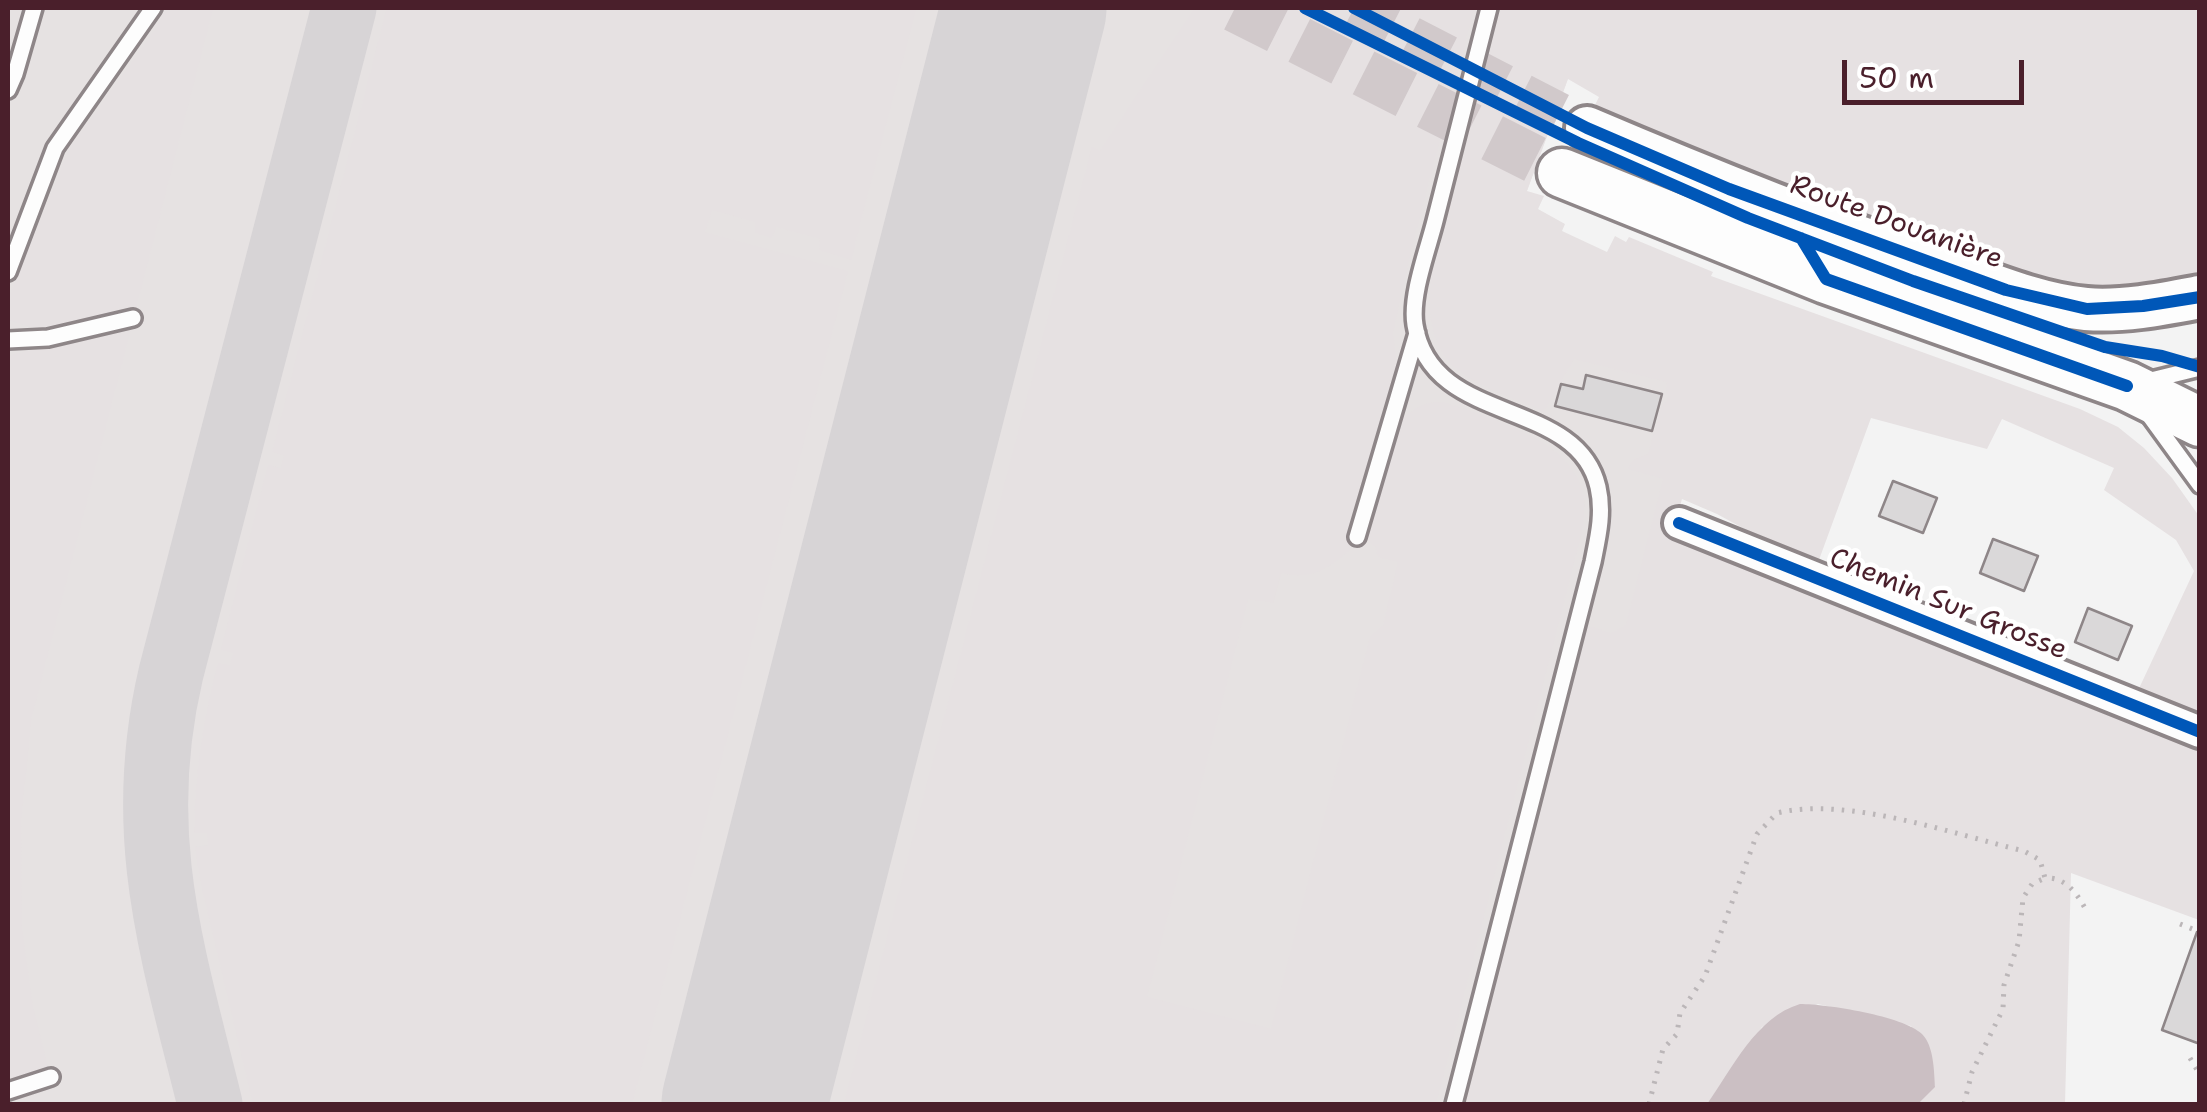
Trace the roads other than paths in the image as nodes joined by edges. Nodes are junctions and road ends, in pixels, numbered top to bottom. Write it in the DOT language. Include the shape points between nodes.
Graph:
graph roads {
  1 [pos="34,8"];
  2 [pos="153,8"];
  3 [pos="1489,8"];
  4 [pos="8,90"];
  5 [pos="1588,128"];
  6 [pos="1562,173"];
  7 [pos="8,272"];
  8 [pos="2200,298"];
  9 [pos="133,318"];
  10 [pos="1417,333"];
  11 [pos="8,340"];
  12 [pos="2200,368"];
  13 [pos="2127,386"];
  14 [pos="2200,396"];
  15 [pos="2200,422"];
  16 [pos="2200,485"];
  17 [pos="1679,523"];
  18 [pos="1357,537"];
  19 [pos="2200,732"];
  20 [pos="51,1077"];
  21 [pos="8,1091"];
  22 [pos="1454,1104"];
  1 -- 4 [label="lane"];
  2 -- 7 [label="lane" via="55,148"];
  3 -- 10 [label="lane" via="1422,270"];
  5 -- 8 [label="street, Route Douanière" via="1728,189 2044,301 2087,309"];
  6 -- 13 [label="main road" via="1924,315"];
  9 -- 11 [label="lane"];
  10 -- 18 [label="lane"];
  10 -- 22 [label="lane" via="1423,354 1448,383 1568,442 1594,474 1600,499 1593,562"];
  12 -- 13 [label="lane"];
  13 -- 14 [label="main road"];
  13 -- 15 [label="main road"];
  13 -- 16 [label="lane"];
  17 -- 19 [label="street, Chemin Sur Grosse"];
  20 -- 21 [label="lane"];
}
